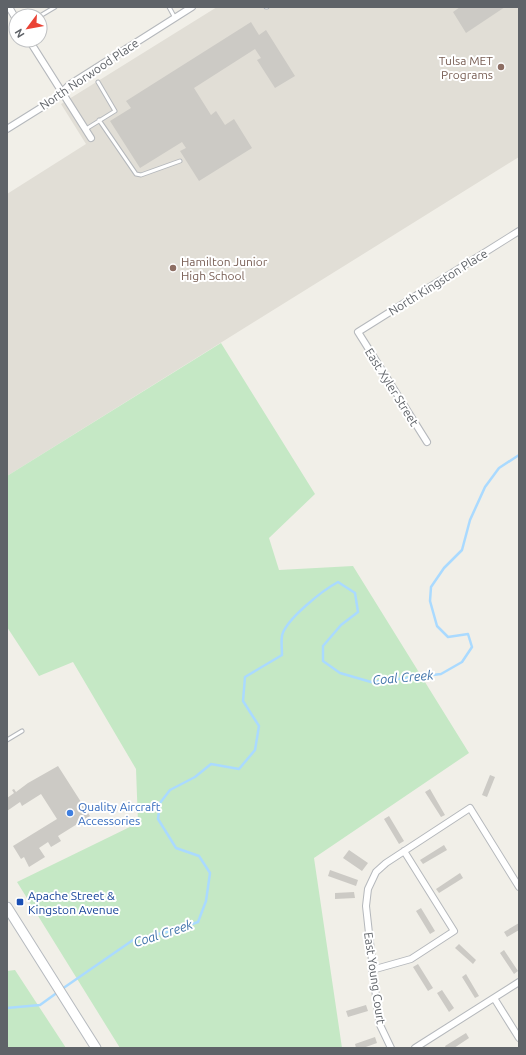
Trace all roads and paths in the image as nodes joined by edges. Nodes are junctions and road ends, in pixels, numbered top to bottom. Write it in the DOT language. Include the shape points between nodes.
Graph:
graph roads {
  1 [pos="169,7"];
  2 [pos="192,7"];
  3 [pos="175,18"];
  4 [pos="34,48"];
  5 [pos="98,82"];
  6 [pos="62,92"];
  7 [pos="99,120"];
  8 [pos="7,129"];
  9 [pos="86,129"];
  10 [pos="91,138"];
  11 [pos="180,161"];
  12 [pos="519,231"];
  13 [pos="358,332"];
  14 [pos="427,442"];
  15 [pos="22,731"];
  16 [pos="7,740"];
  17 [pos="404,851"];
  18 [pos="519,887"];
  19 [pos="7,906"];
  20 [pos="372,970"];
  21 [pos="519,982"];
  22 [pos="494,998"];
  23 [pos="519,1038"];
  24 [pos="426,1041"];
  25 [pos="96,1048"];
  26 [pos="391,1048"];
  27 [pos="415,1048"];
  28 [pos="430,1048"];
  1 -- 3 [label="lane"];
  2 -- 3 [label="street, North Norwood Place"];
  3 -- 6 [label="street, North Norwood Place" via="69,85"];
  4 -- 6 [label="street"];
  5 -- 7 [label="lane" via="115,111"];
  6 -- 8 [label="street, North Norwood Place"];
  6 -- 9 [label="street"];
  7 -- 9 [label="lane"];
  7 -- 11 [label="lane" via="136,174 141,175"];
  9 -- 10 [label="street"];
  12 -- 13 [label="street, North Kingston Place"];
  13 -- 14 [label="street, East Xyler Street"];
  15 -- 16 [label="lane"];
  17 -- 18 [label="street, East Young Court" via="470,808"];
  17 -- 20 [label="street, East Young Court" via="376,872 368,889 366,906"];
  17 -- 20 [label="street" via="454,931 411,959"];
  19 -- 25 [label="main road"];
  20 -- 26 [label="street, East Young Court" via="380,1025"];
  21 -- 22 [label="street"];
  22 -- 23 [label="street"];
  22 -- 24 [label="street"];
  24 -- 27 [label="street"];
  24 -- 28 [label="street"];
}
